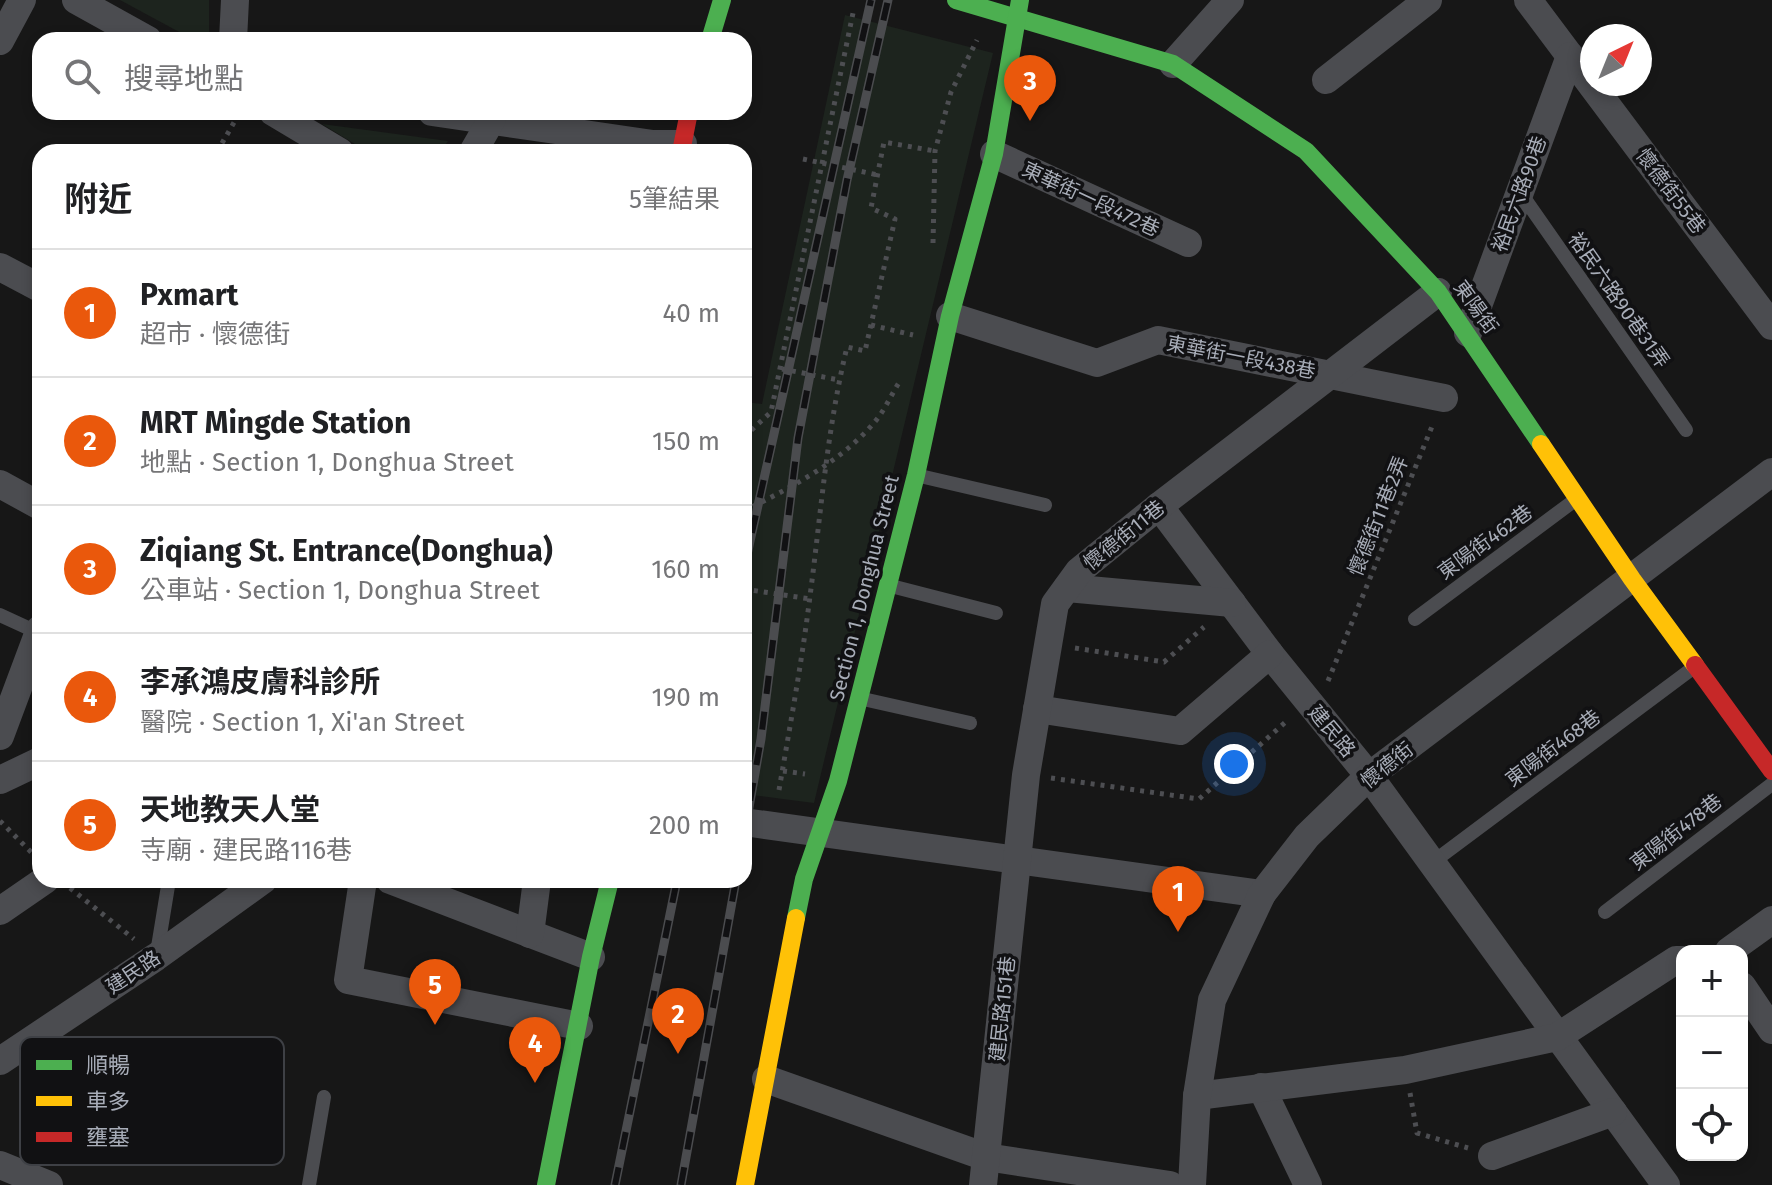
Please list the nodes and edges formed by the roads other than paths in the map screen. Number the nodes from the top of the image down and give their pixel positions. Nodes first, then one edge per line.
1 (22, 0) edge
2 (76, 0) edge
3 (235, 0) edge
4 (722, 0) edge
5 (956, 0) edge
6 (1230, 0) edge
7 (1428, 0) edge
8 (1528, 0) edge
9 (1019, 8) edge
10 (134, 32) edge
11 (233, 32) edge
12 (712, 32) edge
13 (0, 41) edge
14 (1570, 56) junction
15 (1173, 64) junction
16 (1326, 80) dead end
17 (286, 120) edge
18 (491, 120) edge
19 (498, 120) edge
20 (687, 120) edge
21 (327, 144) edge
22 (478, 144) edge
23 (653, 144) edge
24 (683, 144) edge
25 (994, 154) junction
26 (1520, 192) junction
27 (1188, 243) dead end
28 (0, 267) edge
29 (32, 284) edge
30 (1438, 292) junction
31 (950, 316) junction
32 (1772, 326) edge
33 (1468, 333) junction
34 (1330, 375) junction
35 (1444, 398) road end
36 (1686, 430) dead end
37 (1772, 472) edge
38 (916, 475) junction
39 (0, 484) edge
40 (1578, 498) junction
41 (32, 502) edge
42 (1045, 505) dead end
43 (1159, 506) junction
44 (1632, 579) junction
45 (887, 585) junction
46 (1067, 588) junction
47 (1232, 603) junction
48 (996, 613) dead end
49 (0, 615) edge
50 (1415, 619) dead end
51 (32, 628) edge
52 (32, 650) edge
53 (1270, 654) junction
54 (1697, 666) junction
55 (858, 698) junction
56 (1037, 709) junction
57 (970, 723) dead end
58 (0, 736) edge
59 (32, 765) edge
60 (1772, 771) edge
61 (1369, 776) junction
62 (0, 780) edge
63 (1772, 784) edge
64 (752, 823) edge
65 (820, 832) junction
66 (1017, 860) junction
67 (1433, 862) junction
68 (33, 888) edge
69 (168, 888) edge
70 (252, 888) edge
71 (362, 888) edge
72 (411, 888) edge
73 (536, 888) edge
74 (608, 888) edge
75 (1262, 894) junction
76 (0, 911) edge
77 (1605, 912) dead end
78 (1772, 920) edge
79 (530, 934) junction
80 (1737, 945) edge
81 (156, 957) junction
82 (591, 957) junction
83 (1676, 960) edge
84 (1748, 995) edge
85 (579, 1026) junction
86 (1772, 1030) edge
87 (36, 1037) edge
88 (1557, 1037) junction
89 (20, 1048) edge
90 (0, 1061) edge
91 (766, 1079) junction
92 (1261, 1087) junction
93 (1197, 1096) junction
94 (324, 1097) dead end
95 (1613, 1112) junction
96 (1492, 1156) road end
97 (0, 1165) edge
98 (984, 1171) edge
99 (49, 1185) edge
100 (309, 1185) edge
101 (546, 1185) edge
102 (745, 1185) edge
103 (1170, 1185) edge
104 (1192, 1185) edge
105 (1308, 1185) edge
106 (1666, 1185) edge

1 - 13 street
2 - 10 street
3 - 11 street
4 - 12 street
5 - 9 street, 東陽街
6 - 15 street
7 - 16 street
8 - 14 street, 懷德街55巷
9 - 15 street, 東陽街
9 - 25 street, Section 1, Donghua Street
14 - 26 street, 裕民六路90巷
14 - 32 street, 懷德街55巷
15 - 30 street, 東陽街
17 - 21 street
18 - 22 street
19 - 23 street
20 - 24 street
25 - 27 street, 東華街一段472巷
25 - 31 street, Section 1, Donghua Street
26 - 33 street, 裕民六路90巷
26 - 36 lane, 裕民六路90巷31弄
28 - 29 street
30 - 33 street, 東陽街
30 - 34 street, 懷德街11巷
31 - 34 street, 東華街一段438巷
31 - 38 street, Section 1, Donghua Street
33 - 40 street, 東陽街
34 - 35 street, 東華街一段438巷
34 - 43 street, 懷德街11巷
37 - 44 street, 懷德街
38 - 42 lane
38 - 45 street, Section 1, Donghua Street
39 - 41 street
40 - 44 street, 東陽街
40 - 50 lane, 東陽街462巷
43 - 46 street, 懷德街11巷
43 - 47 street, 建民路
44 - 54 street, 東陽街
44 - 61 street, 懷德街
45 - 48 lane
45 - 55 street, Section 1, Donghua Street
46 - 47 street
46 - 56 street, 懷德街11巷
47 - 53 street, 建民路
49 - 51 lane
52 - 58 street
53 - 56 street
53 - 61 street, 建民路
54 - 60 street, 東陽街
54 - 67 lane, 東陽街468巷
55 - 57 lane
55 - 65 street, Section 1, Donghua Street
56 - 66 street, 懷德街11巷
59 - 62 street
61 - 67 street, 建民路
61 - 75 street, 懷德街
63 - 77 lane, 東陽街478巷
64 - 65 street
65 - 66 street
65 - 91 street, Section 1, Donghua Street
66 - 75 street
66 - 98 street, 建民路151巷
67 - 88 street, 建民路
68 - 76 street
69 - 81 lane
70 - 81 street, 建民路
71 - 85 street
72 - 79 street
73 - 79 street
74 - 82 street
75 - 93 street, 懷德街
78 - 80 street
79 - 82 street
81 - 87 street, 建民路
82 - 85 street
83 - 88 street
84 - 86 street
85 - 101 street
88 - 92 street
88 - 95 street, 建民路
89 - 90 street, 建民路
91 - 98 street
91 - 102 street, Section 1, Donghua Street
92 - 93 street
92 - 105 street
93 - 104 street, 懷德街
94 - 100 lane
95 - 96 street
95 - 106 street, 建民路
97 - 99 street
98 - 103 street

